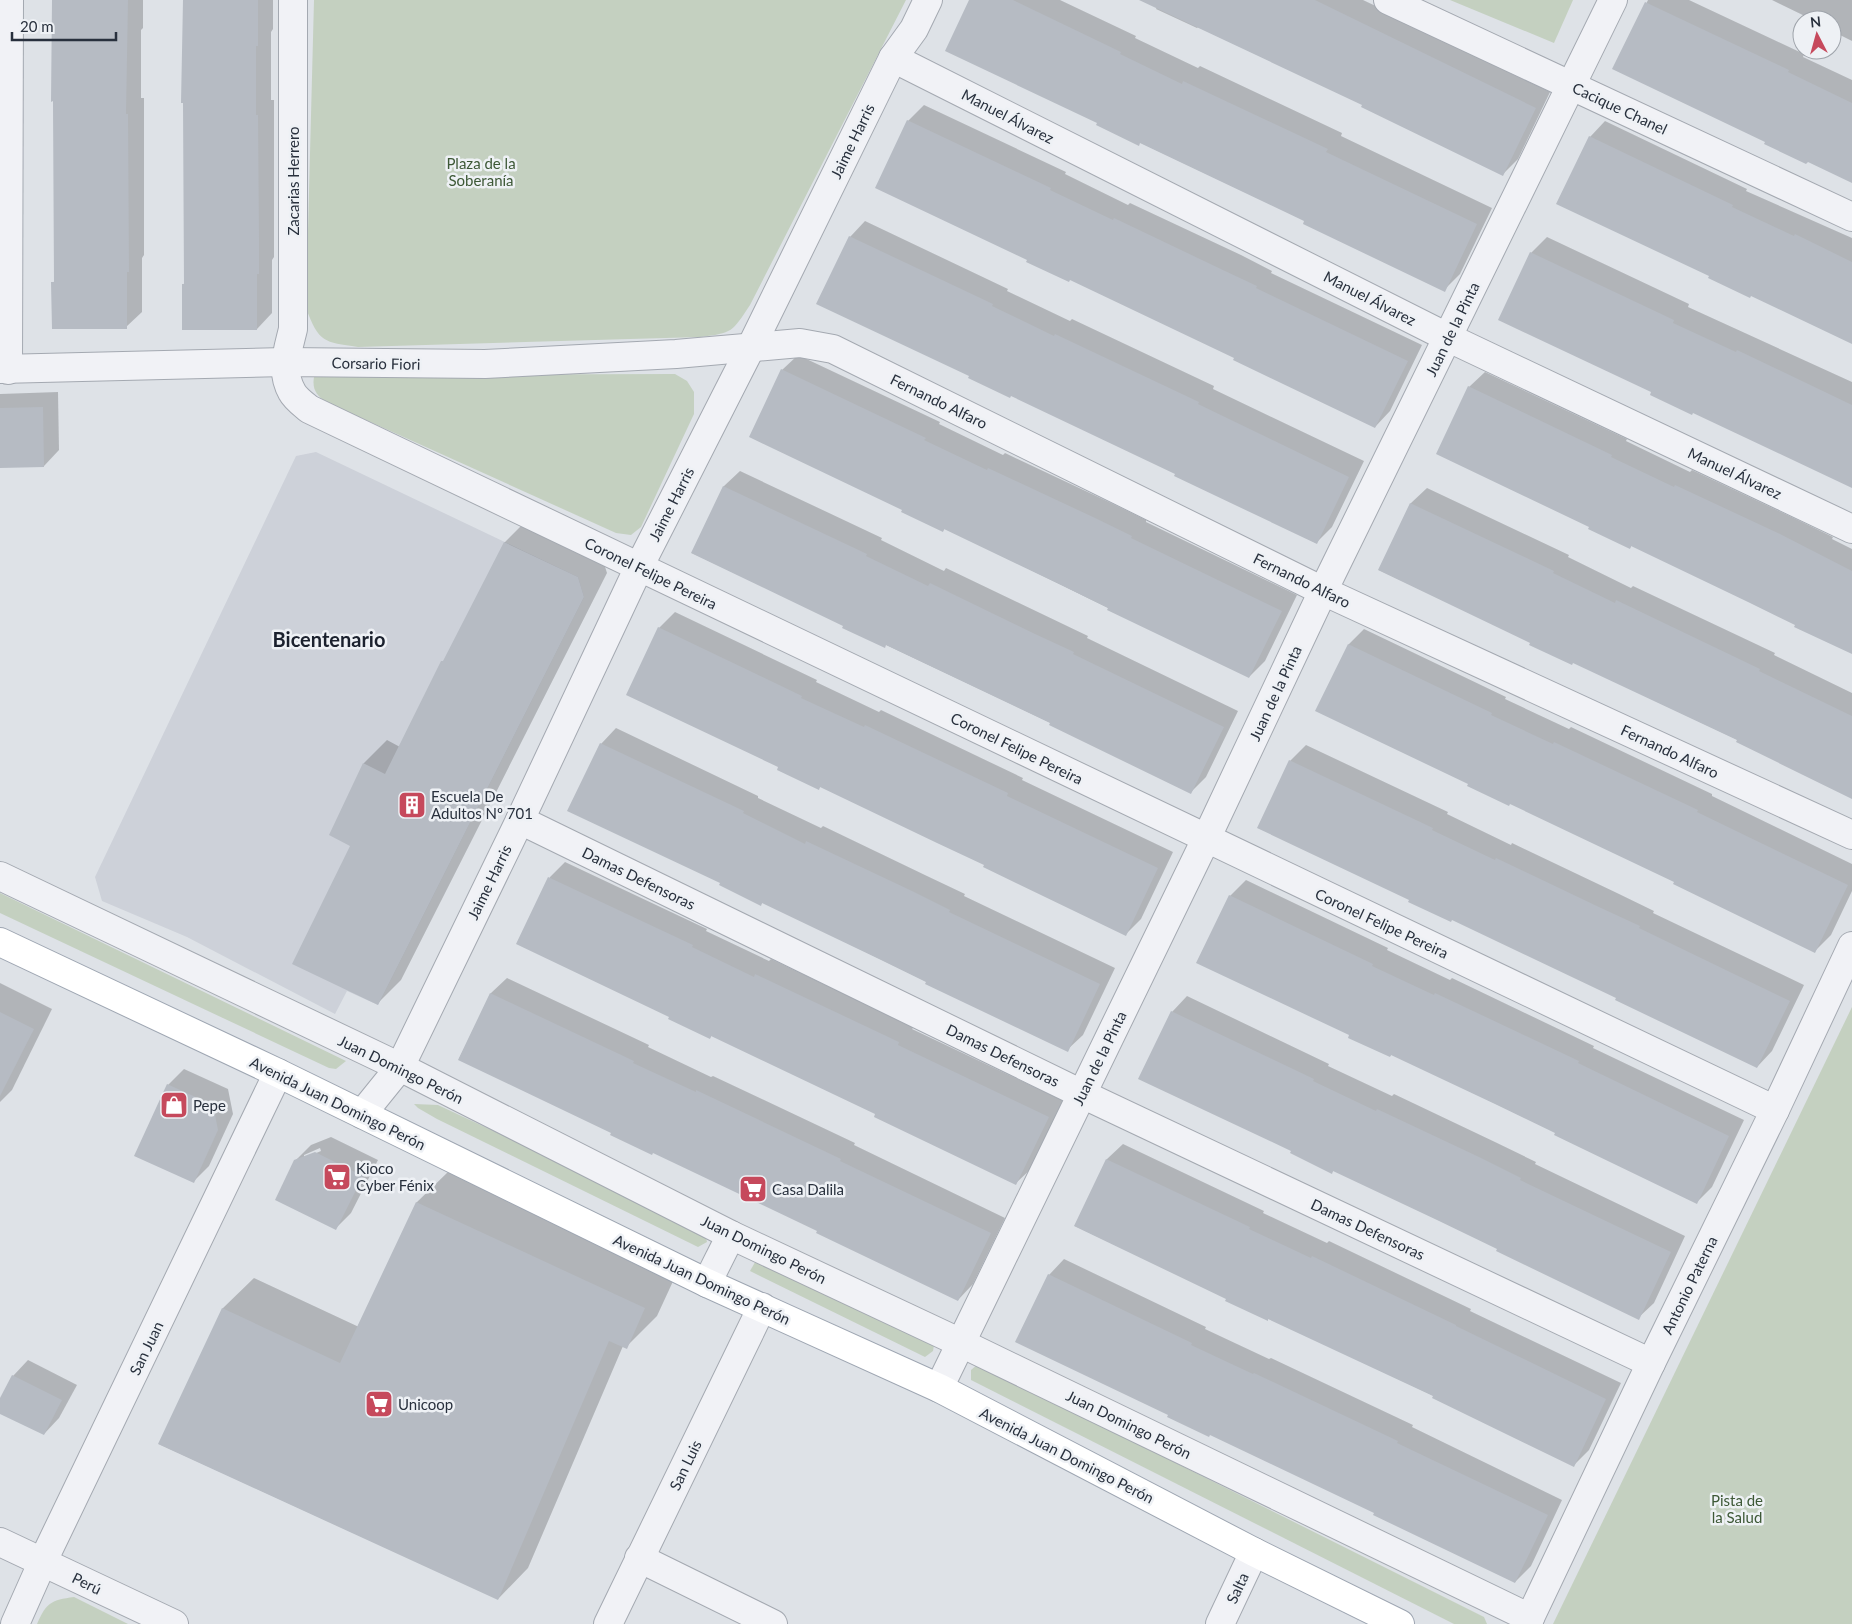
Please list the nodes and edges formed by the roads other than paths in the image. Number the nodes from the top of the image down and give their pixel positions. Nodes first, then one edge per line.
1 (9, 0) edge
2 (293, 0) edge
3 (928, 0) edge
4 (1388, 0) edge
5 (1613, 0) edge
6 (893, 58) junction
7 (1572, 85) junction
8 (1852, 217) edge
9 (1449, 338) junction
10 (751, 347) junction
11 (285, 362) junction
12 (4, 370) edge
13 (1852, 529) edge
14 (639, 568) junction
15 (1323, 591) junction
16 (520, 820) junction
17 (1852, 835) edge
18 (1206, 839) junction
19 (0, 876) edge
20 (0, 942) edge
21 (1852, 946) edge
22 (400, 1067) junction
23 (278, 1073) junction
24 (1082, 1094) junction
25 (1775, 1110) junction
26 (362, 1114) junction
27 (731, 1234) junction
28 (708, 1283) junction
29 (762, 1306) junction
30 (961, 1343) junction
31 (1651, 1363) junction
32 (939, 1388) junction
33 (0, 1542) edge
34 (1254, 1552) junction
35 (640, 1558) junction
36 (43, 1561) junction
37 (1529, 1621) edge
38 (16, 1624) edge
39 (174, 1624) edge
40 (608, 1624) edge
41 (772, 1624) edge
42 (1220, 1624) edge
43 (1400, 1624) edge

1 - 12 street
2 - 11 street, Zacarias Herrero
3 - 6 street, Jaime Harris
4 - 7 street, Cacique Chanel
5 - 7 street, Juan de la Pinta
6 - 9 street, Manuel Álvarez
6 - 10 street, Jaime Harris
7 - 8 street, Cacique Chanel
7 - 9 street, Juan de la Pinta
9 - 13 street, Manuel Álvarez
9 - 15 street, Juan de la Pinta
10 - 11 street, Corsario Fiori
10 - 14 street, Jaime Harris
10 - 15 street, Fernando Alfaro
11 - 12 street, Corsario Fiori
11 - 14 street, Coronel Felipe Pereira
14 - 16 street, Jaime Harris
14 - 18 street, Coronel Felipe Pereira
15 - 17 street, Fernando Alfaro
15 - 18 street, Juan de la Pinta
16 - 22 street, Jaime Harris
16 - 24 street, Damas Defensoras
18 - 24 street, Juan de la Pinta
18 - 25 street, Coronel Felipe Pereira
19 - 22 street, Juan Domingo Perón
20 - 23 main road, Avenida Juan Domingo Perón
21 - 25 street, Antonio Paterna
22 - 26 street, Jaime Harris
22 - 27 street, Juan Domingo Perón
23 - 26 main road, Avenida Juan Domingo Perón
23 - 36 street, San Juan
24 - 30 street, Juan de la Pinta
24 - 31 street, Damas Defensoras
25 - 31 street, Antonio Paterna
26 - 28 main road, Avenida Juan Domingo Perón
27 - 28 street
27 - 30 street, Juan Domingo Perón
28 - 29 main road, Avenida Juan Domingo Perón
29 - 32 main road, Avenida Juan Domingo Perón
29 - 35 street, San Luis
30 - 32 street, Juan de la Pinta
30 - 37 street, Juan Domingo Perón
31 - 37 street, Antonio Paterna
32 - 34 main road, Avenida Juan Domingo Perón
33 - 36 street, Perú
34 - 42 street, Salta
34 - 43 main road, Avenida Juan Domingo Perón
35 - 40 street, San Luis
35 - 41 street
36 - 38 street, San Juan
36 - 39 street, Perú

